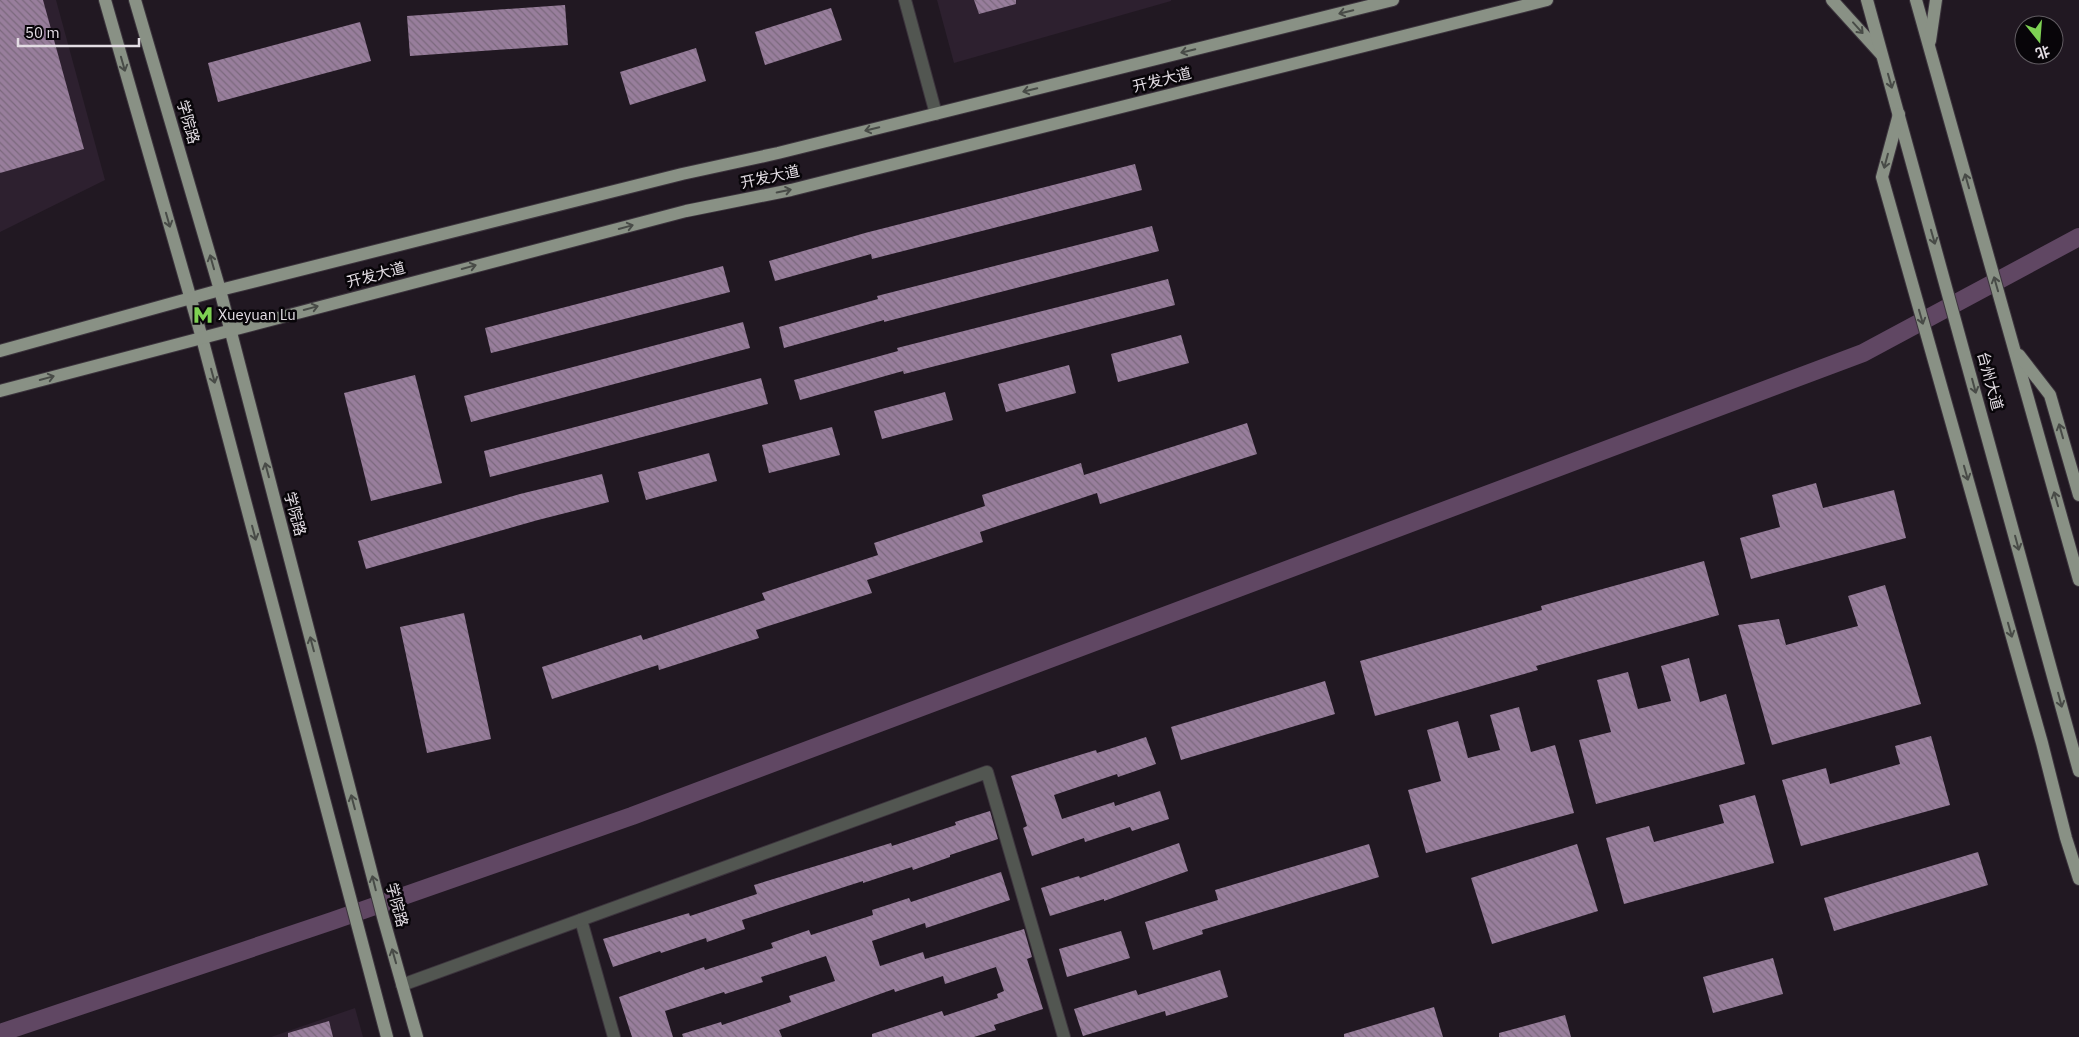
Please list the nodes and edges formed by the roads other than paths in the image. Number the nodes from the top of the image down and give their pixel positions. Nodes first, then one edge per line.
1 (104, 0) edge
2 (135, 0) edge
3 (905, 0) edge
4 (1393, 0) edge
5 (1547, 0) edge
6 (1832, 0) edge
7 (1867, 0) edge
8 (1916, 0) edge
9 (1936, 0) edge
10 (1929, 46) junction
11 (1883, 56) junction
12 (936, 114) junction
13 (1899, 114) junction
14 (220, 290) junction
15 (191, 297) junction
16 (230, 329) junction
17 (202, 338) junction
18 (2015, 350) junction
19 (0, 351) edge
20 (0, 391) edge
21 (2079, 495) edge
22 (2079, 580) edge
23 (2079, 771) edge
24 (2079, 879) edge
25 (581, 920) junction
26 (402, 985) junction
27 (387, 1037) edge
28 (417, 1037) edge
29 (614, 1037) edge
30 (1064, 1037) edge

1 -> 15 main road
14 -> 2 main road, 学院路
3 - 12 street
4 -> 12 main road, 开发大道
16 -> 5 main road, 开发大道
6 -> 11 main road
7 - 11 main road, 台州大道
8 - 10 main road
9 - 10 main road
18 -> 10 main road
11 -> 13 main road, 台州大道
12 -> 14 main road, 开发大道
13 -> 23 main road, 台州大道
13 -> 24 main road
14 - 15 main road, 开发大道
14 - 16 main road, 学院路
15 - 17 main road
15 - 19 main road, 开发大道
16 - 17 main road, 开发大道
26 -> 16 main road, 学院路
20 -> 17 main road, 开发大道
17 -> 27 main road
21 -> 18 main road
22 -> 18 main road
25 - 26 street
25 - 29 street
25 - 30 street
26 - 28 main road, 学院路

